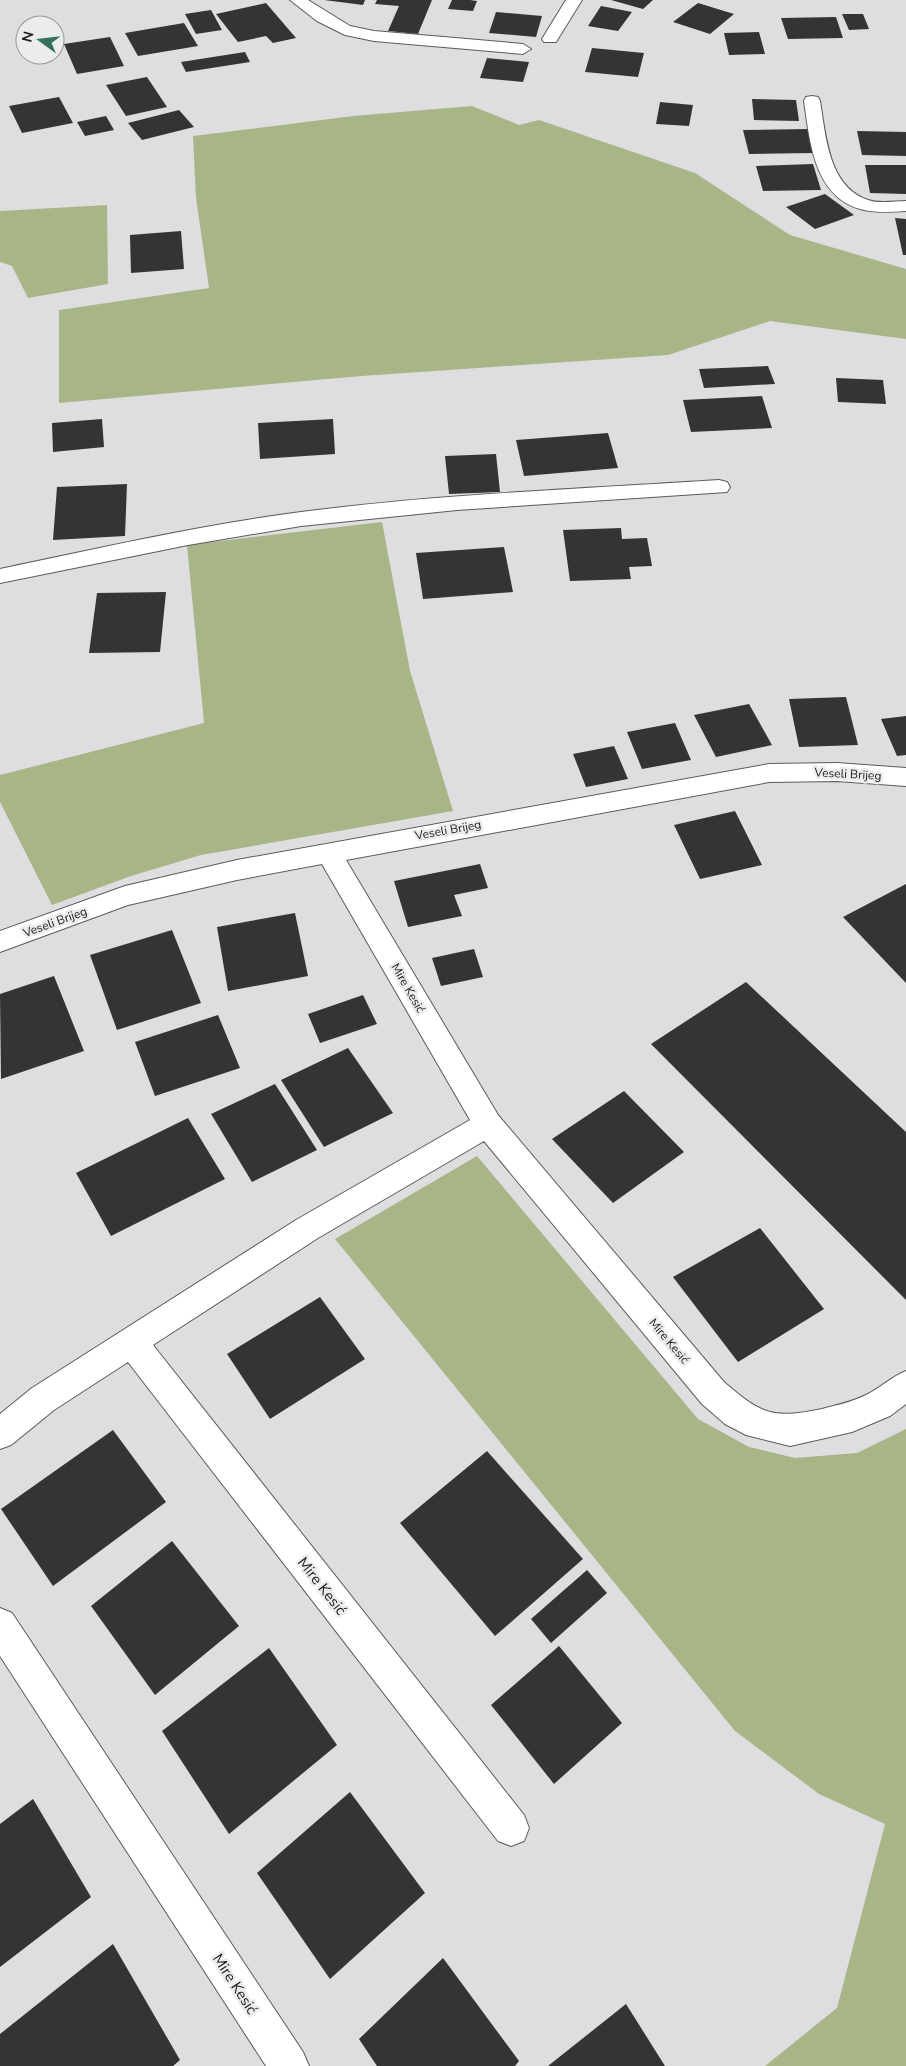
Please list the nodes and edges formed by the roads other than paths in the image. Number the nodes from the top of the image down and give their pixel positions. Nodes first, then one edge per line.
1 (298, 0) edge
2 (574, 0) edge
3 (550, 39) dead end
4 (523, 49) dead end
5 (812, 101) dead end
6 (906, 206) edge
7 (719, 487) dead end
8 (0, 576) edge
9 (906, 777) edge
10 (328, 852) junction
11 (0, 942) edge
12 (488, 1124) junction
13 (132, 1342) junction
14 (906, 1386) edge
15 (0, 1434) edge
16 (0, 1625) edge
17 (511, 1828) dead end
18 (289, 2066) edge

1 - 4 street
2 - 3 street
5 - 6 street
7 - 8 street
9 - 10 street, Veseli Brijeg
10 - 11 street, Veseli Brijeg
10 - 12 street, Mire Kesić
12 - 13 street
12 - 14 street, Mire Kesić
13 - 15 street
13 - 17 street, Mire Kesić
16 - 18 street, Mire Kesić

